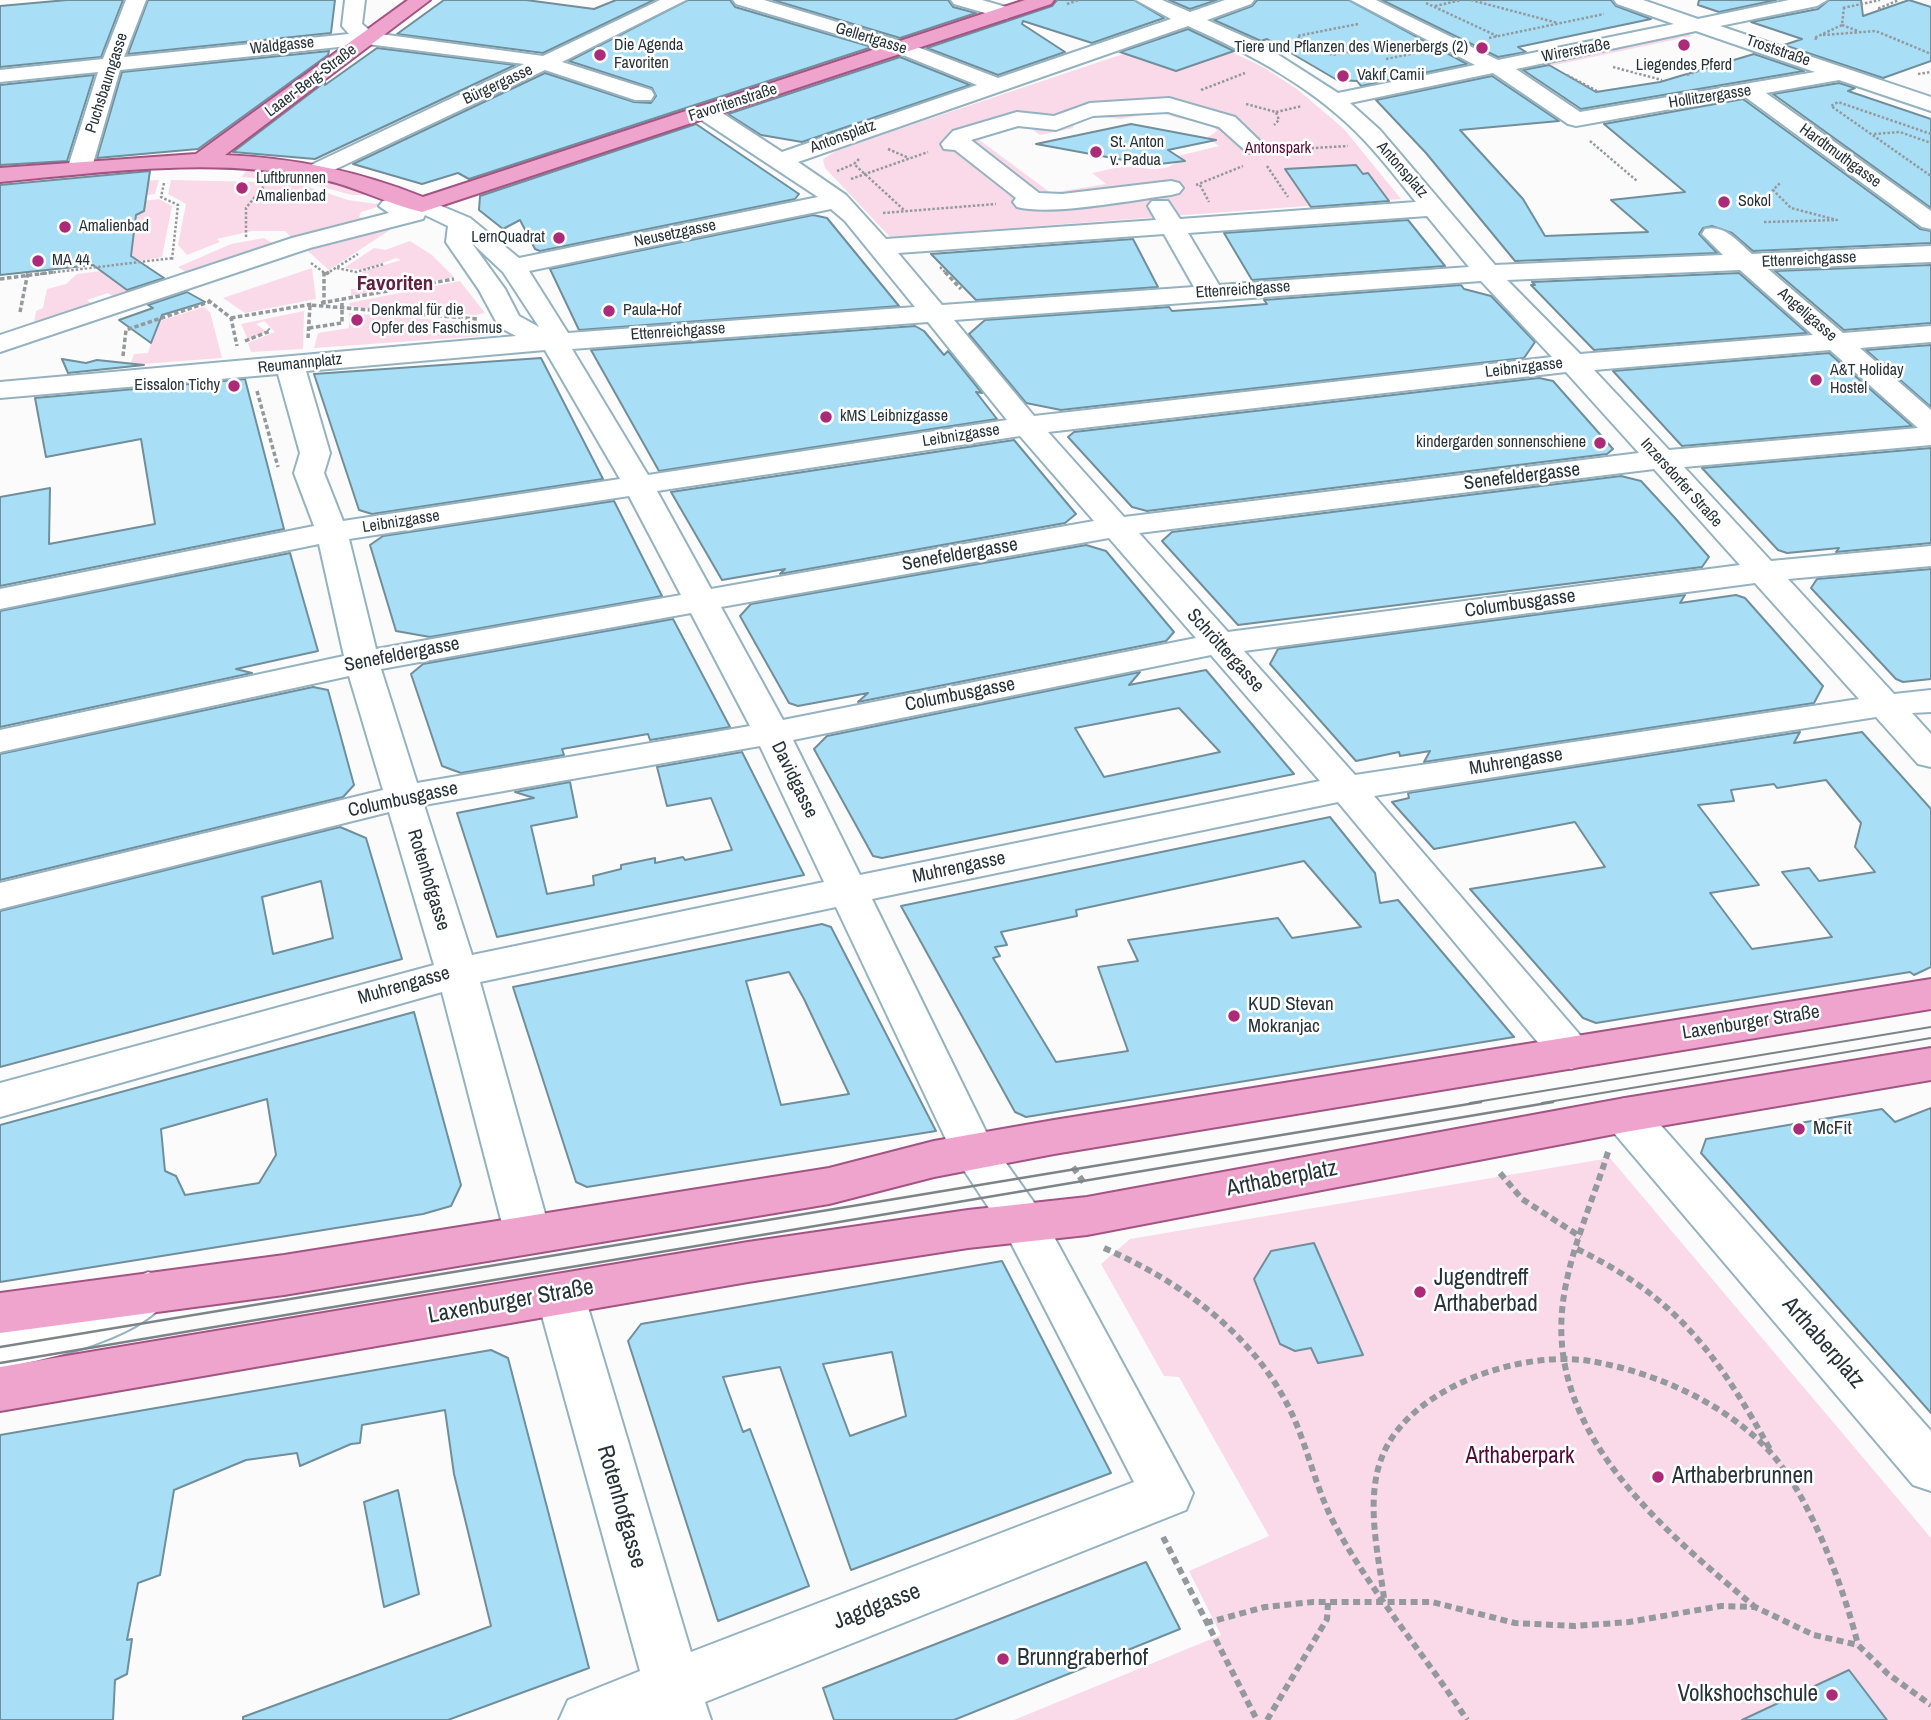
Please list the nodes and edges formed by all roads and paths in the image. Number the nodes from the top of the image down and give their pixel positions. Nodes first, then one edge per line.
1 (136, 0) edge
2 (355, 0) edge
3 (420, 0) edge
4 (676, 0) edge
5 (743, 0) edge
6 (961, 0) edge
7 (1044, 0) edge
8 (1146, 0) edge
9 (1244, 0) edge
10 (1361, 0) edge
11 (1419, 0) edge
12 (1461, 0) edge
13 (1471, 0) edge
14 (1817, 0) edge
15 (1899, 0) edge
16 (1633, 3) edge
17 (1433, 6) junction
18 (1844, 7) dead end
19 (1880, 10) dead end
20 (1006, 13) junction
21 (1188, 19) junction
22 (1559, 23) junction
23 (1358, 24) dead end
24 (1700, 25) junction
25 (1842, 25) junction
26 (1861, 32) junction
27 (1822, 35) junction
28 (1497, 36) junction
29 (367, 38) junction
30 (1490, 38) dead end
31 (1826, 42) dead end
32 (1394, 43) dead end
33 (900, 47) junction
34 (1931, 54) edge
35 (1737, 58) dead end
36 (1275, 61) junction
37 (545, 63) junction
38 (111, 65) junction
39 (1611, 66) dead end
40 (1497, 67) junction
41 (1909, 70) dead end
42 (1564, 74) dead end
43 (1843, 74) junction
44 (1920, 74) dead end
45 (0, 76) edge
46 (1681, 76) dead end
47 (1672, 78) dead end
48 (1662, 80) junction
49 (1654, 83) dead end
50 (996, 85) junction
51 (1608, 89) dead end
52 (1749, 90) junction
53 (643, 95) dead end
54 (1334, 100) junction
55 (1177, 101) junction
56 (1067, 102) dead end
57 (1931, 104) edge
58 (1237, 105) joint
59 (1090, 110) junction
60 (705, 112) junction
61 (1204, 115) junction
62 (1577, 119) junction
63 (1274, 125) joint
64 (1237, 131) junction
65 (1874, 134) junction
66 (1931, 134) edge
67 (956, 143) junction
68 (1931, 143) edge
69 (1380, 144) junction
70 (884, 147) dead end
71 (1257, 150) junction
72 (909, 159) junction
73 (782, 160) junction
74 (201, 162) junction
75 (853, 164) dead end
76 (80, 167) junction
77 (319, 170) junction
78 (865, 174) junction
79 (0, 176) edge
80 (1931, 176) edge
81 (274, 180) dead end
82 (1637, 181) dead end
83 (1781, 182) dead end
84 (1161, 189) junction
85 (161, 197) dead end
86 (1029, 201) junction
87 (391, 205) dead end
88 (422, 205) junction
89 (846, 208) junction
90 (1435, 208) junction
91 (904, 210) junction
92 (1302, 217) junction
93 (1764, 222) dead end
94 (1931, 222) edge
95 (461, 223) junction
96 (1170, 226) junction
97 (1714, 233) dead end
98 (246, 237) dead end
99 (882, 247) junction
100 (1931, 254) edge
101 (174, 258) junction
102 (1746, 262) junction
103 (169, 263) dead end
104 (384, 264) dead end
105 (513, 267) junction
106 (336, 268) dead end
107 (1488, 272) junction
108 (28, 274) junction
109 (463, 277) dead end
110 (0, 279) edge
111 (1210, 292) junction
112 (342, 300) junction
113 (210, 302) dead end
114 (310, 305) junction
115 (21, 307) dead end
116 (343, 308) junction
117 (935, 313) junction
118 (231, 318) dead end
119 (481, 320) dead end
120 (309, 328) junction
121 (268, 329) dead end
122 (1931, 334) edge
123 (556, 340) junction
124 (1838, 341) junction
125 (6, 342) edge
126 (237, 343) dead end
127 (300, 362) junction
128 (1573, 363) junction
129 (117, 380) junction
130 (43, 386) junction
131 (0, 390) edge
132 (1931, 425) edge
133 (1027, 426) junction
134 (1931, 436) edge
135 (1658, 460) junction
136 (639, 486) junction
137 (1116, 527) junction
138 (332, 532) junction
139 (1931, 556) edge
140 (1762, 572) junction
141 (0, 599) edge
142 (702, 602) junction
143 (1217, 644) junction
144 (362, 662) junction
145 (1931, 701) edge
146 (1887, 705) junction
147 (772, 733) junction
148 (0, 741) edge
149 (1931, 756) edge
150 (1346, 788) junction
151 (403, 797) junction
152 (848, 891) junction
153 (0, 895) edge
154 (456, 971) junction
155 (1931, 994) edge
156 (1570, 1053) junction
157 (1931, 1064) edge
158 (0, 1100) edge
159 (1617, 1131) junction
160 (974, 1152) junction
161 (1494, 1168) dead end
162 (1024, 1224) junction
163 (528, 1235) junction
164 (1581, 1237) junction
165 (1099, 1246) dead end
166 (1577, 1249) junction
167 (148, 1292) junction
168 (560, 1294) junction
169 (0, 1313) edge
170 (0, 1347) edge
171 (1564, 1361) junction
172 (0, 1389) edge
173 (1773, 1455) junction
174 (1931, 1468) edge
175 (1167, 1493) junction
176 (1384, 1602) junction
177 (1328, 1603) junction
178 (1755, 1607) junction
179 (1206, 1623) junction
180 (1858, 1645) junction
181 (677, 1704) edge
182 (1931, 1705) edge
183 (588, 1720) edge
184 (1256, 1720) edge
185 (1267, 1720) edge
186 (1467, 1720) edge

1 - 38 street, Puchsbaumgasse
2 - 29 street
3 - 29 main road, Laaer-Berg-Straße
4 - 37 street, Bürgergasse
5 - 33 street, Gellertgasse
6 - 20 street
7 - 20 main road, Favoritenstraße
8 - 21 street
9 - 21 street
10 - 40 street
11 - 17 path
12 - 17 path
13 - 22 path
14 - 24 street, Wirerstraße
15 - 19 path
16 - 22 path
16 - 24 street, Troststraße
17 - 28 path
18 - 25 path
20 - 33 main road, Favoritenstraße
21 - 36 street, Antonsplatz
21 - 50 street, Antonsplatz
22 - 28 path
23 - 32 path
24 - 40 street, Wirerstraße
24 - 43 street, Troststraße
25 - 26 path
25 - 27 path
26 - 27 path
26 - 34 path
27 - 31 path
28 - 30 path
29 - 37 street, Waldgasse
29 - 38 street, Waldgasse
29 - 74 main road, Laaer-Berg-Straße
33 - 50 street, Gellertgasse
33 - 60 main road, Favoritenstraße
35 - 46 path
36 - 54 street, Antonsplatz
36 - 55 path
37 - 53 street, Waldgasse
37 - 77 street, Bürgergasse
38 - 45 street, Waldgasse
38 - 76 street, Puchsbaumgasse
39 - 48 path
40 - 54 street, Wirerstraße
40 - 62 street
41 - 44 path
42 - 51 path
43 - 52 street, Hollitzergasse
43 - 57 street, Troststraße
47 - 48 path
48 - 49 path
50 - 73 street, Antonsplatz
52 - 62 street, Hollitzergasse
52 - 94 street, Hardtmuthgasse
54 - 69 street, Antonsplatz
55 - 59 street
55 - 61 street
56 - 59 street
58 - 61 street
58 - 63 path
59 - 67 street
60 - 73 street
60 - 88 main road, Favoritenstraße
61 - 64 street
62 - 82 path
63 - 64 street
64 - 71 street
65 - 66 path
65 - 68 path
65 - 80 path
67 - 72 path
67 - 86 street
69 - 71 path
69 - 90 street, Antonsplatz
70 - 72 path
71 - 84 path
71 - 92 path
72 - 78 path
73 - 89 street, Antonsplatz
74 - 76 main road
74 - 77 main road
75 - 78 path
76 - 79 main road
77 - 88 main road
78 - 91 path
81 - 98 path
83 - 93 path
84 - 86 street
84 - 96 street
85 - 101 path
86 - 91 path
87 - 125 street
88 - 95 street
89 - 91 path
89 - 99 street, Antonsplatz
89 - 105 street, Neusetzgasse
90 - 92 street, Antonsplatz
90 - 107 street, Inzersdorfer Straße
92 - 96 street, Antonsplatz
95 - 105 street
95 - 123 street
96 - 99 street, Antonsplatz
96 - 111 street
97 - 102 street, Angeligasse
99 - 117 street, Schröttergasse
100 - 102 street, Ettenreichgasse
101 - 103 path
101 - 108 path
102 - 107 street, Ettenreichgasse
102 - 124 street, Angeligasse
104 - 106 path
105 - 123 street
107 - 111 street, Ettenreichgasse
107 - 128 street, Inzersdorfer Straße
108 - 110 path
108 - 115 path
109 - 112 path
111 - 117 street, Ettenreichgasse
112 - 114 path
112 - 116 path
113 - 129 path
114 - 116 path
114 - 118 path
114 - 120 path
116 - 119 path
116 - 120 path
117 - 123 street, Ettenreichgasse
117 - 133 street, Schröttergasse
120 - 127 path
121 - 126 path
122 - 124 street, Leibnizgasse
123 - 127 street, Reumannplatz
123 - 136 street, Davidgasse
124 - 128 street, Leibnizgasse
124 - 132 street, Angeligasse
125 - 130 street
127 - 129 street, Reumannplatz
127 - 138 street, Rotenhofgasse
128 - 133 street, Leibnizgasse
128 - 135 street, Inzersdorfer Straße
129 - 130 street, Reumannplatz
130 - 131 street, Reumannplatz
133 - 136 street, Leibnizgasse
133 - 137 street, Schröttergasse
134 - 135 street, Senefeldergasse
135 - 137 street, Senefeldergasse
135 - 140 street, Inzersdorfer Straße
136 - 138 street, Leibnizgasse
136 - 142 street, Davidgasse
137 - 142 street, Senefeldergasse
137 - 143 street, Schröttergasse
138 - 141 street, Leibnizgasse
138 - 144 street, Rotenhofgasse
139 - 140 street, Columbusgasse
140 - 143 street, Columbusgasse
140 - 146 street, Inzersdorfer Straße
142 - 144 street, Senefeldergasse
142 - 147 street, Davidgasse
143 - 147 street, Columbusgasse
143 - 150 street, Schröttergasse
144 - 148 street, Senefeldergasse
144 - 151 street, Rotenhofgasse
145 - 146 street, Muhrengasse
146 - 149 street, Inzersdorfer Straße
146 - 150 street, Muhrengasse
147 - 151 street, Columbusgasse
147 - 152 street, Davidgasse
150 - 152 street, Muhrengasse
150 - 156 street, Schröttergasse
151 - 153 street, Columbusgasse
151 - 154 street, Rotenhofgasse
152 - 154 street, Muhrengasse
152 - 160 street, Davidgasse
154 - 158 street, Muhrengasse
154 - 163 street, Rotenhofgasse
155 - 156 main road, Laxenburger Straße
156 - 160 main road
157 - 159 main road
159 - 162 main road, Arthaberplatz
159 - 164 path
159 - 174 street, Arthaberplatz
160 - 162 street, Davidgasse
160 - 163 main road
161 - 164 path
162 - 168 main road, Laxenburger Straße
162 - 175 street
163 - 167 main road
164 - 166 path
165 - 176 path
166 - 171 path
166 - 173 path
167 - 169 main road
167 - 170 street
168 - 172 main road, Laxenburger Straße
168 - 181 street, Rotenhofgasse
171 - 173 path
171 - 176 path
171 - 178 path
173 - 180 path
175 - 179 path
175 - 181 street, Jagdgasse
176 - 177 path
176 - 178 path
176 - 186 path
177 - 179 path
177 - 185 path
178 - 180 path
179 - 184 path
180 - 182 path
181 - 183 street, Jagdgasse

